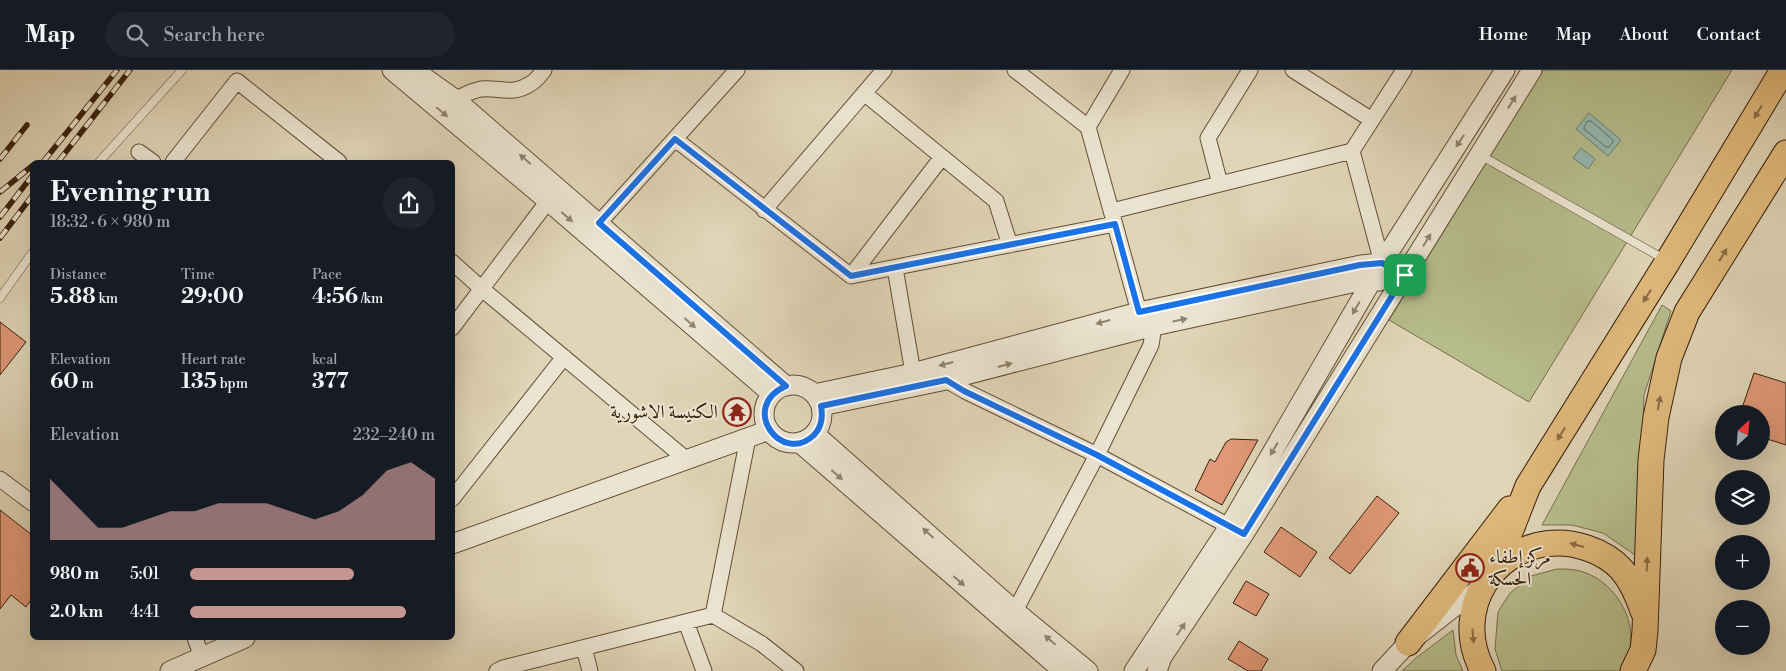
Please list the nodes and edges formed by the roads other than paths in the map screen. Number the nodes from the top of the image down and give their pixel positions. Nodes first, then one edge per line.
1 (182, 70) edge
2 (392, 70) edge
3 (544, 70) edge
4 (737, 70) edge
5 (884, 70) edge
6 (1015, 70) edge
7 (1122, 70) edge
8 (1250, 70) edge
9 (1293, 70) edge
10 (1404, 70) edge
11 (1505, 70) edge
12 (1532, 70) edge
13 (1783, 70) edge
14 (422, 77) edge
15 (864, 93) junction
16 (456, 100) junction
17 (1372, 120) junction
18 (1088, 127) junction
19 (675, 139) junction
20 (1352, 151) junction
21 (139, 152) dead end
22 (1786, 153) edge
23 (1479, 155) junction
24 (942, 157) junction
25 (101, 160) edge
26 (150, 160) edge
27 (175, 160) edge
28 (336, 160) edge
29 (1220, 184) junction
30 (548, 201) junction
31 (764, 210) junction
32 (1113, 217) junction
33 (599, 223) junction
34 (1010, 245) junction
35 (30, 256) edge
36 (1668, 261) junction
37 (455, 265) edge
38 (895, 268) junction
39 (1378, 270) junction
40 (851, 276) junction
41 (1400, 282) junction
42 (482, 289) junction
43 (0, 298) edge
44 (1139, 312) junction
45 (455, 324) edge
46 (1154, 326) junction
47 (564, 357) junction
48 (913, 373) junction
49 (946, 380) junction
50 (779, 390) junction
51 (818, 400) junction
52 (769, 430) junction
53 (748, 438) junction
54 (808, 438) junction
55 (1097, 455) junction
56 (686, 460) junction
57 (0, 478) edge
58 (1528, 486) junction
59 (455, 495) edge
60 (30, 501) edge
61 (1237, 530) junction
62 (455, 543) edge
63 (1496, 568) junction
64 (1481, 588) junction
65 (1015, 611) junction
66 (713, 615) junction
67 (686, 622) junction
68 (1645, 631) junction
69 (196, 640) edge
70 (237, 640) edge
71 (1408, 644) junction
72 (584, 648) junction
73 (202, 657) junction
74 (1635, 670) edge
75 (170, 671) edge
76 (497, 671) edge
77 (590, 671) edge
78 (704, 671) edge
79 (796, 671) edge
80 (1063, 671) edge
81 (1088, 671) edge
82 (1134, 671) edge
83 (1157, 671) edge
84 (1382, 671) edge
85 (1483, 671) edge

1 - 25 lane
2 - 14 street
3 - 16 street
4 - 19 street
5 - 15 street
6 - 18 street
7 - 18 street
8 - 29 street
9 - 17 street
10 - 17 street
11 -> 39 street
23 -> 12 street
13 -> 36 highway
14 - 16 street
14 -> 30 street
15 - 24 street
15 - 31 street
33 -> 16 street
17 - 20 street
18 - 32 street
19 - 31 street
19 - 33 street
20 - 29 street
20 - 39 street
21 - 26 street
68 -> 22 highway
23 - 36 lane
41 -> 23 street
24 - 34 street
24 - 40 street
27 - 28 street
29 - 32 street
30 - 42 street
30 -> 50 street
31 - 40 street
32 - 34 street
32 - 44 street
33 - 50 street
34 - 38 street
35 - 43 lane
36 -> 58 highway
37 - 42 street
38 - 40 street
38 - 48 street
39 - 41 street
39 - 44 street
46 -> 39 street
39 -> 61 street
41 - 61 street
42 - 45 street
42 - 47 street
44 -> 48 street
49 -> 46 street
46 - 55 street
47 - 56 street
47 - 59 street
48 - 51 street
49 - 51 street
49 - 55 street
50 - 51 street
50 - 52 street
51 - 54 street
52 - 53 street
52 - 54 street
53 - 56 street
53 - 66 street
65 -> 54 street
54 -> 80 street
55 - 61 street
55 - 65 street
56 - 62 street
57 - 60 street
58 - 63 highway
58 - 71 highway
61 - 82 street
83 -> 61 street
63 - 64 highway
68 -> 63 highway
64 - 71 street
64 -> 85 highway
81 -> 65 street
66 - 67 street
66 - 79 street
67 - 72 street
67 - 78 street
68 - 74 highway
69 - 73 street
70 - 73 street
71 - 84 street
72 - 76 street
72 - 77 street
73 - 75 street

